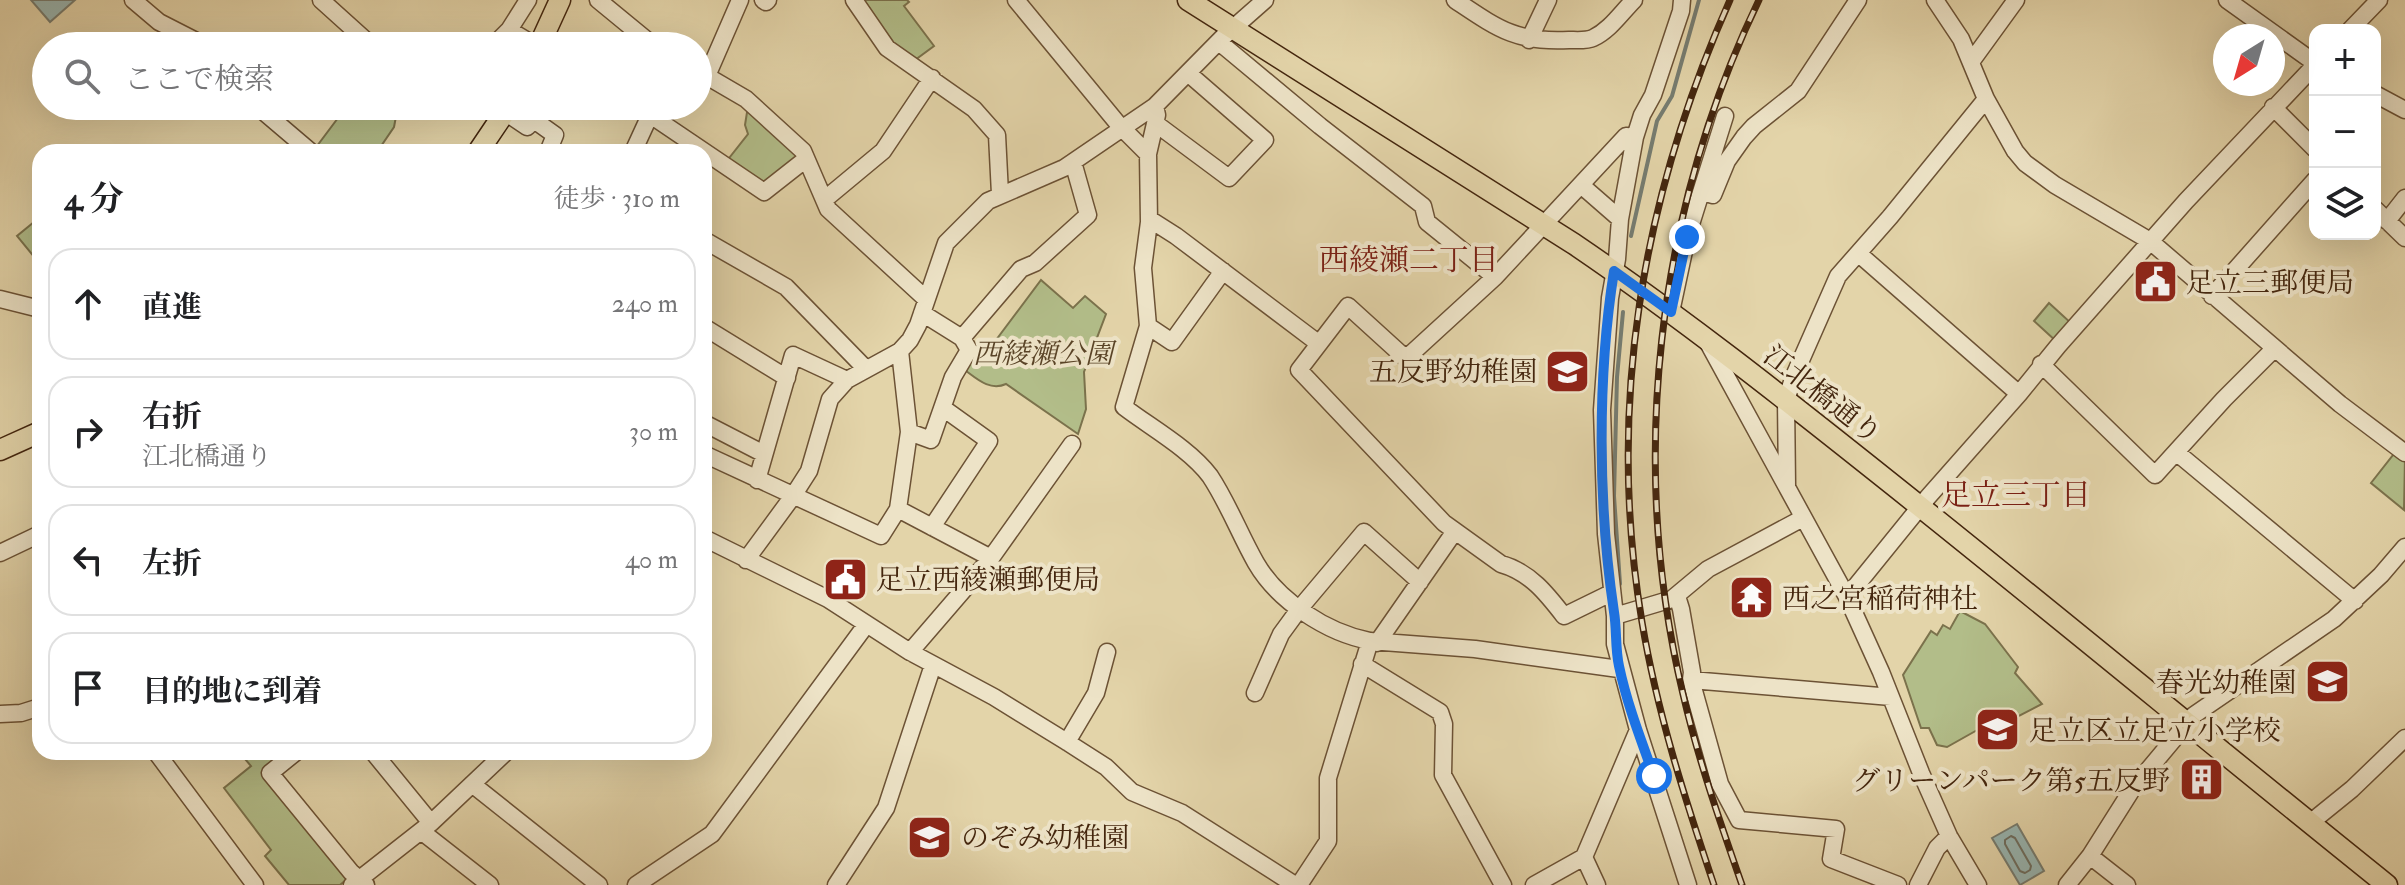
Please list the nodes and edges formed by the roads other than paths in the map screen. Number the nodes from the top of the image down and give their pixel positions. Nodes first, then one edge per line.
1 (133, 0) edge
2 (321, 0) edge
3 (528, 0) edge
4 (560, 0) edge
5 (598, 0) edge
6 (740, 0) edge
7 (854, 0) edge
8 (1016, 0) edge
9 (1188, 0) edge
10 (1265, 0) edge
11 (1455, 0) edge
12 (1548, 0) edge
13 (1634, 0) edge
14 (1682, 0) edge
15 (1858, 0) edge
16 (1935, 0) edge
17 (2016, 0) edge
18 (2227, 0) edge
19 (2379, 0) edge
20 (2356, 24) edge
21 (509, 30) joint
22 (179, 32) edge
23 (356, 32) edge
24 (512, 32) edge
25 (544, 32) edge
26 (637, 32) edge
27 (1226, 35) junction
28 (1529, 40) junction
29 (712, 55) edge
30 (2309, 60) edge
31 (1971, 62) junction
32 (2309, 70) edge
33 (1189, 74) junction
34 (932, 78) junction
35 (712, 80) edge
36 (2379, 96) edge
37 (1986, 99) junction
38 (2273, 107) junction
39 (2405, 110) edge
40 (1155, 115) junction
41 (1725, 116) dead end
42 (273, 120) edge
43 (497, 120) edge
44 (519, 120) edge
45 (534, 120) edge
46 (534, 120) edge
47 (641, 120) edge
48 (659, 120) edge
49 (1123, 129) junction
50 (1635, 137) junction
51 (2309, 143) edge
52 (302, 144) edge
53 (483, 144) edge
54 (551, 144) edge
55 (635, 144) edge
56 (695, 144) edge
57 (1148, 154) junction
58 (712, 155) edge
59 (806, 159) junction
60 (721, 161) junction
61 (1073, 162) junction
62 (712, 166) edge
63 (1581, 185) junction
64 (2309, 187) edge
65 (1702, 192) junction
66 (1000, 194) junction
67 (2405, 198) edge
68 (824, 200) junction
69 (2381, 215) edge
70 (1620, 219) junction
71 (1149, 222) junction
72 (1544, 226) junction
73 (2405, 238) edge
74 (2150, 241) junction
75 (712, 245) edge
76 (1859, 254) junction
77 (1223, 271) junction
78 (1614, 271) junction
79 (1495, 277) junction
80 (2212, 296) junction
81 (0, 299) edge
82 (924, 306) junction
83 (32, 307) edge
84 (1671, 312) junction
85 (1148, 326) junction
86 (712, 332) edge
87 (1704, 336) junction
88 (962, 338) junction
89 (1318, 343) junction
90 (2274, 349) junction
91 (900, 351) junction
92 (2041, 364) junction
93 (865, 368) junction
94 (787, 378) junction
95 (847, 380) junction
96 (2019, 394) junction
97 (1786, 400) junction
98 (943, 408) junction
99 (712, 427) edge
100 (909, 432) junction
101 (32, 436) edge
102 (1072, 444) dead end
103 (0, 450) edge
104 (2176, 452) junction
105 (2405, 453) edge
106 (764, 454) junction
107 (712, 458) edge
108 (757, 480) junction
109 (1787, 487) junction
110 (793, 496) junction
111 (1920, 506) junction
112 (898, 509) junction
113 (1803, 518) junction
114 (932, 527) junction
115 (1455, 531) junction
116 (32, 538) edge
117 (712, 542) edge
118 (2405, 547) edge
119 (0, 553) edge
120 (991, 558) junction
121 (746, 560) junction
122 (1420, 582) junction
123 (1611, 593) junction
124 (1677, 596) junction
125 (1847, 597) junction
126 (2355, 601) junction
127 (1300, 608) junction
128 (1615, 616) junction
129 (866, 625) junction
130 (1373, 642) junction
131 (910, 652) junction
132 (1107, 652) dead end
133 (1362, 664) junction
134 (933, 665) junction
135 (1619, 669) junction
136 (1691, 680) junction
137 (1255, 693) dead end
138 (1891, 697) junction
139 (32, 710) edge
140 (0, 714) edge
141 (2186, 723) junction
142 (1638, 730) junction
143 (2405, 738) edge
144 (1067, 742) junction
145 (162, 760) edge
146 (286, 760) edge
147 (379, 760) edge
148 (498, 760) edge
149 (472, 784) junction
150 (2310, 823) junction
151 (426, 827) junction
152 (1949, 836) junction
153 (2090, 856) junction
154 (1584, 857) junction
155 (359, 883) edge
156 (255, 885) edge
157 (490, 885) edge
158 (599, 885) edge
159 (636, 885) edge
160 (836, 885) edge
161 (1297, 885) edge
162 (1503, 885) edge
163 (1534, 885) edge
164 (1597, 885) edge
165 (1688, 885) edge
166 (1898, 885) edge
167 (1918, 885) edge
168 (1978, 885) edge
169 (2067, 885) edge
170 (2127, 885) edge
171 (2387, 885) edge

1 - 22 street
2 - 23 street
3 - 21 street
4 - 25 main road
5 - 26 street
6 - 29 street
7 - 34 street
8 - 49 street
9 - 27 main road, 江北橋通り
10 - 27 street
11 - 28 street
12 - 28 street
13 - 28 street
14 - 50 street
15 - 65 street
16 - 31 street
17 - 31 street
18 - 30 street
19 - 20 street
21 - 24 street
27 - 33 street
27 - 72 main road, 江北橋通り
27 - 79 street
31 - 37 street
32 - 38 street
33 - 40 street
33 - 40 street
34 - 66 street
34 - 68 street
35 - 59 street
36 - 39 street
37 - 74 street
37 - 76 street
38 - 51 street
38 - 74 street
40 - 49 street
40 - 57 street
41 - 65 street
42 - 52 street
43 - 53 main road
44 - 45 street
46 - 54 street
47 - 55 street
48 - 56 street
49 - 57 street
49 - 61 street
50 - 63 street
50 - 70 street
57 - 71 street
58 - 60 street
59 - 60 street
59 - 68 street
60 - 62 street
61 - 66 street
61 - 88 street
63 - 70 street
63 - 72 street
64 - 80 street
65 - 84 street
66 - 82 street
67 - 69 street
68 - 82 street
69 - 73 street
70 - 78 street
71 - 77 street
71 - 85 street
72 - 78 main road, 江北橋通り
72 - 79 street
74 - 80 street
74 - 92 street
75 - 93 street
76 - 96 street
76 - 97 street
77 - 85 street
77 - 89 street
78 - 84 main road, 江北橋通り
78 - 123 street
79 - 89 street
80 - 90 street
81 - 83 street
82 - 88 street
82 - 91 street
84 - 87 main road, 江北橋通り
85 - 127 street
86 - 94 street
87 - 97 main road, 江北橋通り
87 - 109 street
88 - 98 street
89 - 115 street
90 - 104 street
90 - 105 street
91 - 93 street
91 - 100 street
92 - 96 street
92 - 104 street
93 - 95 street
94 - 95 street
94 - 106 street
95 - 110 street
96 - 111 street
97 - 109 street
97 - 111 main road, 江北橋通り
98 - 100 street
98 - 114 street
99 - 106 street
100 - 112 street
101 - 103 main road
102 - 120 street
104 - 126 street
106 - 108 street
107 - 108 street
108 - 110 street
109 - 113 street
110 - 112 street
110 - 121 street
111 - 125 street
111 - 141 main road, 江北橋通り
112 - 114 street
113 - 124 street
113 - 125 street
114 - 120 street
115 - 122 street
115 - 123 street
116 - 119 street
117 - 121 street
118 - 126 street
120 - 131 street
121 - 129 street
122 - 127 street
122 - 130 street
123 - 128 street
124 - 128 street
124 - 136 street
125 - 138 street
126 - 141 street
127 - 130 street
127 - 137 street
128 - 135 street
129 - 131 street
129 - 159 street
130 - 133 street
130 - 135 street
131 - 134 street
132 - 144 street
133 - 161 street
133 - 162 street
134 - 144 street
134 - 160 street
135 - 142 street
136 - 138 street
136 - 166 street
138 - 152 street
139 - 140 street
141 - 150 main road, 江北橋通り
141 - 153 street
142 - 154 street
142 - 165 street
143 - 150 street
144 - 161 street
145 - 156 street
146 - 155 street
147 - 151 street
148 - 149 street
149 - 151 street
149 - 158 street
150 - 171 main road, 江北橋通り
151 - 155 street
151 - 157 street
152 - 167 street
152 - 168 street
153 - 169 street
153 - 170 street
154 - 163 street
154 - 164 street

